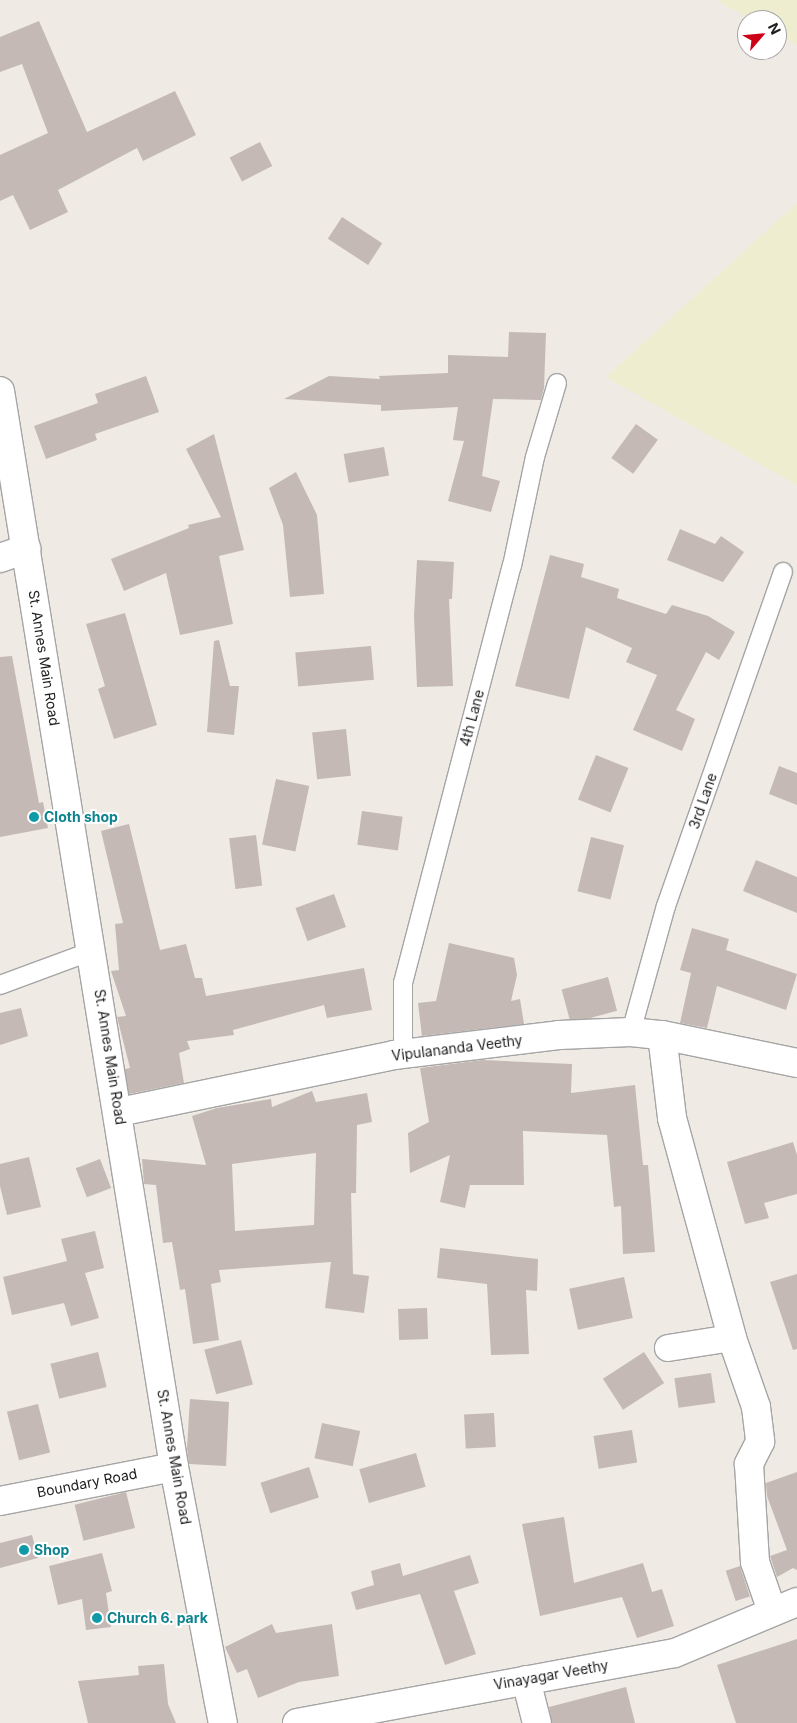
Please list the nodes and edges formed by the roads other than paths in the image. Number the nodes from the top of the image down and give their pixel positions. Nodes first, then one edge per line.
1 (557, 383) dead end
2 (0, 391) edge
3 (26, 549) junction
4 (0, 558) edge
5 (783, 572) dead end
6 (92, 951) junction
7 (0, 985) edge
8 (631, 1032) junction
9 (662, 1035) junction
10 (403, 1055) junction
11 (797, 1063) edge
12 (119, 1112) junction
13 (732, 1338) junction
14 (668, 1348) dead end
15 (174, 1467) junction
16 (0, 1501) edge
17 (797, 1602) edge
18 (772, 1611) junction
19 (526, 1680) junction
20 (223, 1723) edge
21 (296, 1723) edge
22 (537, 1723) edge

1 - 10 lane, 4th Lane
2 - 3 street, St. Annes Main Road
3 - 4 street
3 - 6 street, St. Annes Main Road
5 - 8 lane, 3rd Lane
6 - 7 lane
6 - 12 street, St. Annes Main Road
8 - 9 street, Vipulananda Veethy
8 - 10 street, Vipulananda Veethy
9 - 11 street, Vipulananda Veethy
9 - 13 street
10 - 12 street, Vipulananda Veethy
12 - 15 street, St. Annes Main Road
13 - 14 street
13 - 18 street
15 - 16 street, Boundary Road
15 - 20 street, St. Annes Main Road
17 - 18 street, Vinayagar Veethy
18 - 19 street, Vinayagar Veethy
19 - 21 street, Vinayagar Veethy
19 - 22 street

